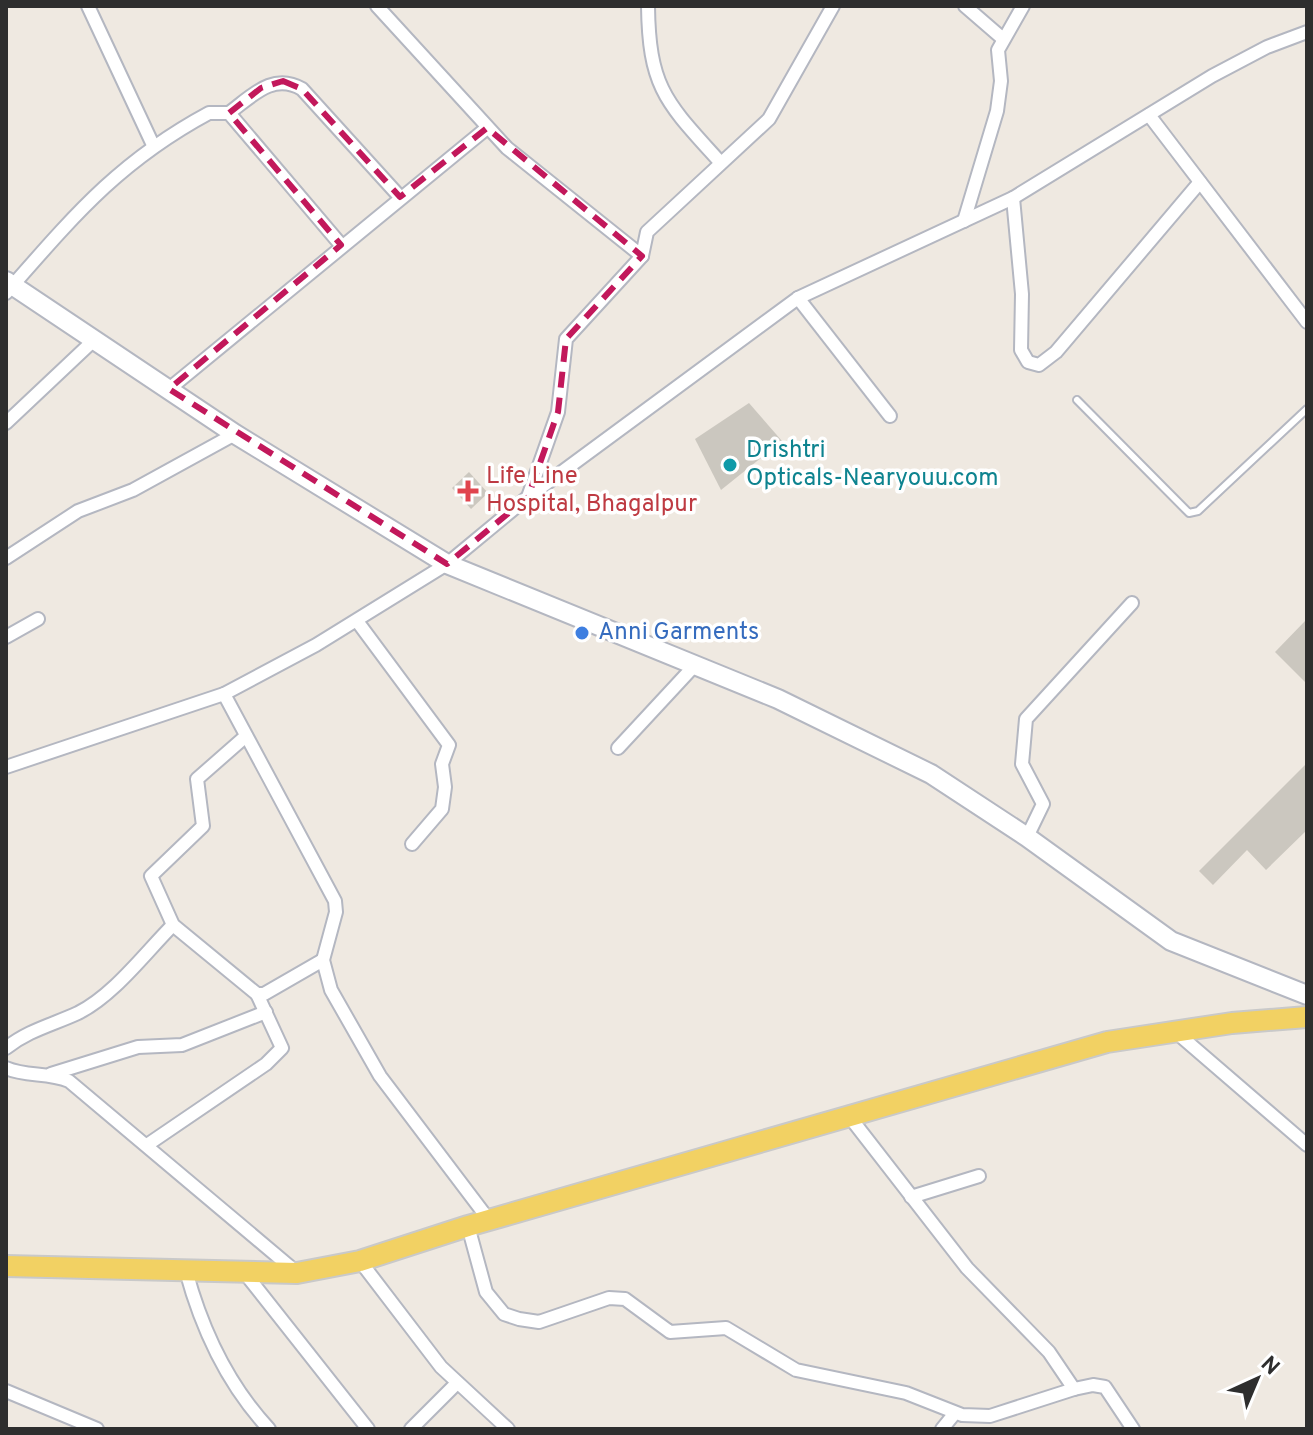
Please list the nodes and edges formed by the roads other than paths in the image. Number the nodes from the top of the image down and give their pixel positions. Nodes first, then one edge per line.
1 (88, 6) edge
2 (377, 6) edge
3 (648, 6) edge
4 (833, 6) edge
5 (965, 6) edge
6 (1023, 6) edge
7 (1307, 32) edge
8 (1002, 38) junction
9 (229, 113) junction
10 (1149, 115) junction
11 (487, 128) junction
12 (153, 145) junction
13 (720, 162) junction
14 (1200, 182) junction
15 (400, 197) junction
16 (1013, 198) junction
17 (964, 221) junction
18 (341, 245) junction
19 (642, 256) junction
20 (8, 286) edge
21 (798, 298) junction
22 (1307, 322) edge
23 (93, 341) junction
24 (169, 389) junction
25 (1077, 400) dead end
26 (1307, 409) edge
27 (890, 416) dead end
28 (6, 423) edge
29 (235, 434) junction
30 (528, 497) junction
31 (6, 558) edge
32 (447, 564) junction
33 (1132, 603) dead end
34 (38, 619) dead end
35 (357, 621) junction
36 (6, 637) edge
37 (695, 665) junction
38 (224, 694) junction
39 (246, 736) junction
40 (618, 748) dead end
41 (6, 767) edge
42 (1027, 837) junction
43 (412, 844) dead end
44 (173, 925) junction
45 (323, 960) junction
46 (257, 994) junction
47 (1307, 995) edge
48 (266, 1012) junction
49 (1307, 1017) edge
50 (1177, 1033) junction
51 (6, 1048) edge
52 (7, 1070) edge
53 (51, 1074) junction
54 (849, 1116) junction
55 (147, 1145) junction
56 (1307, 1145) edge
57 (979, 1176) dead end
58 (911, 1197) junction
59 (489, 1220) junction
60 (468, 1226) junction
61 (360, 1261) junction
62 (6, 1266) edge
63 (186, 1271) junction
64 (244, 1272) junction
65 (297, 1273) junction
66 (457, 1383) junction
67 (1074, 1389) junction
68 (6, 1391) edge
69 (955, 1413) junction
70 (97, 1429) edge
71 (269, 1429) edge
72 (368, 1429) edge
73 (411, 1429) edge
74 (508, 1429) edge
75 (942, 1429) edge
76 (1133, 1429) edge

1 - 12 street
2 - 11 street
3 - 13 street
4 - 13 street
5 - 8 street
6 - 8 street
7 - 10 street
8 - 17 street
9 - 12 street
9 - 15 street
9 - 18 street
10 - 14 street
10 - 16 street
11 - 15 street
11 - 19 street
12 - 20 street
13 - 19 street
14 - 16 street
14 - 22 street
15 - 18 street
16 - 17 street
17 - 21 street
18 - 24 street
19 - 30 street
20 - 23 main road
21 - 27 street
21 - 30 street
23 - 24 main road
23 - 28 street
24 - 29 main road
25 - 26 lane
29 - 31 street
29 - 32 main road
30 - 32 street
32 - 35 street
32 - 37 main road
33 - 42 street
34 - 36 street
35 - 38 street
35 - 43 street
37 - 40 street
37 - 42 main road
38 - 39 street
38 - 41 street
39 - 44 street
39 - 45 street
42 - 47 main road
44 - 46 street
44 - 51 street
45 - 46 street
45 - 59 street
46 - 48 street
48 - 53 street
48 - 55 street
49 - 50 main road
50 - 54 main road
50 - 56 street
52 - 53 street
53 - 55 street
54 - 58 street
54 - 59 main road
55 - 65 street
57 - 58 street
58 - 67 street
59 - 60 main road
60 - 61 main road
60 - 69 street
61 - 65 main road
61 - 66 street
62 - 63 main road
63 - 64 main road
63 - 71 street
64 - 65 main road
64 - 72 street
66 - 73 street
66 - 74 street
67 - 69 street
67 - 76 street
68 - 70 street
69 - 75 street

